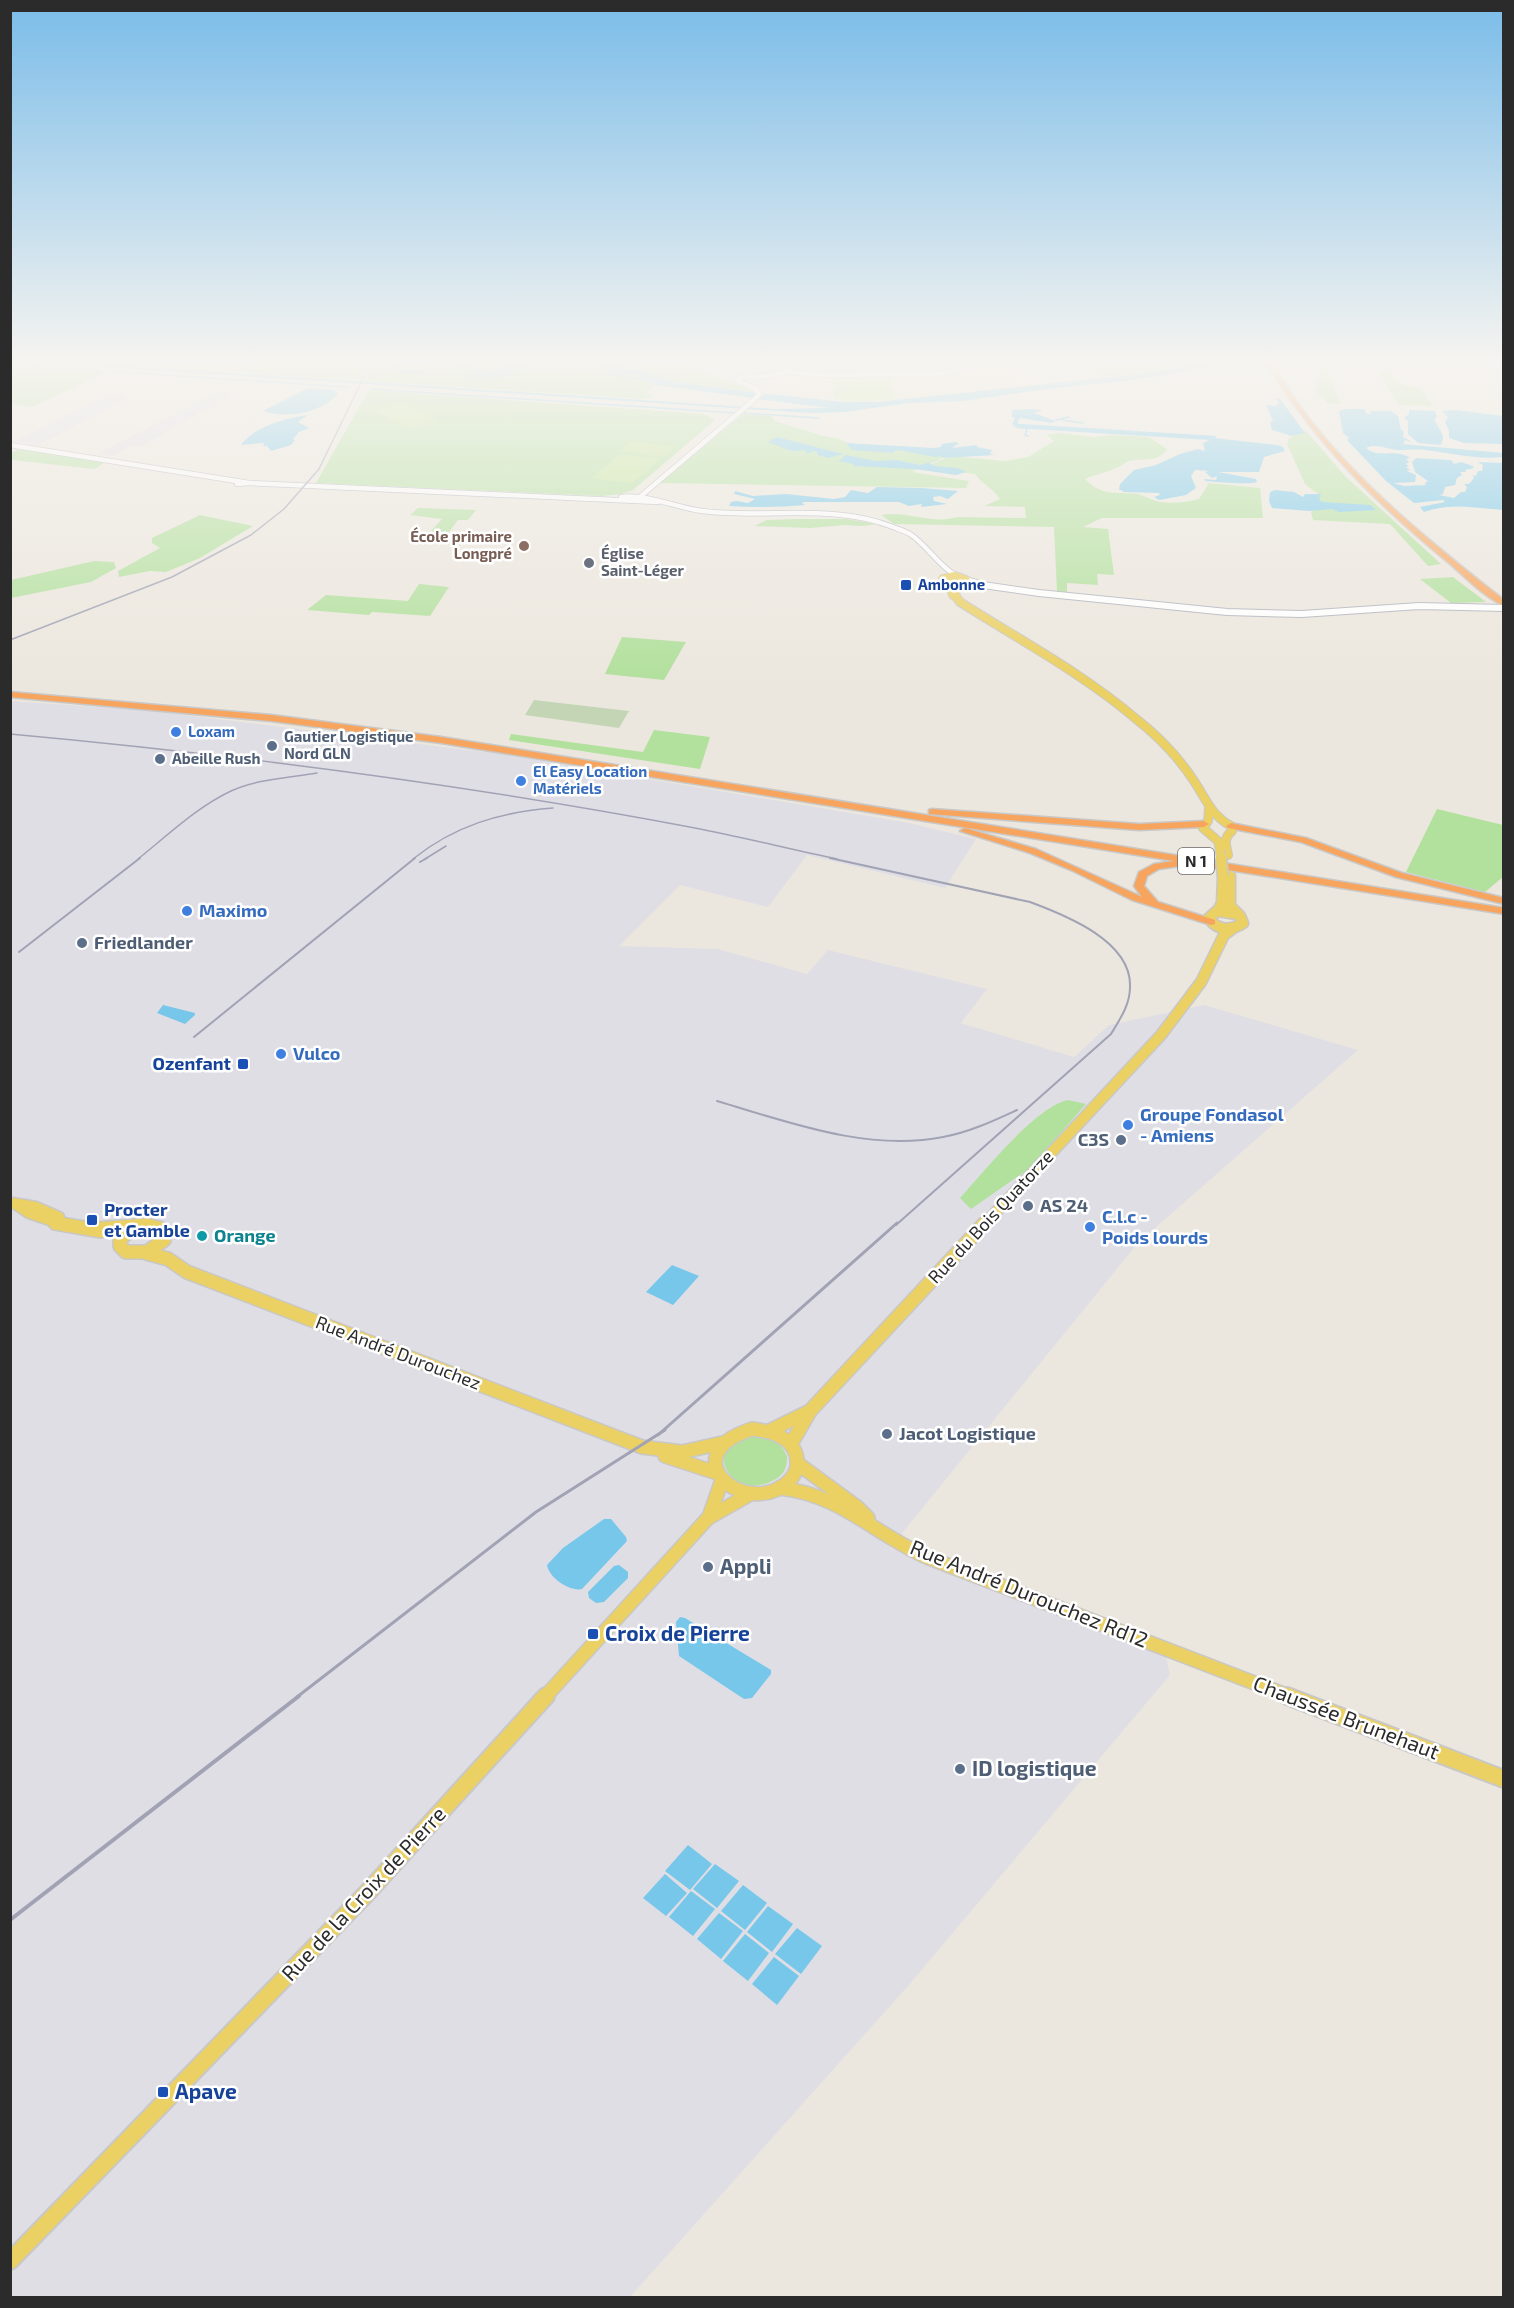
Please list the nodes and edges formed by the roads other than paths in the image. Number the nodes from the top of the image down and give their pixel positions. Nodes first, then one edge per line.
1 (144, 466) edge
2 (676, 466) edge
3 (1349, 466) edge
4 (1356, 466) edge
5 (648, 489) junction
6 (629, 497) junction
7 (640, 498) junction
8 (944, 569) junction
9 (958, 576) junction
10 (946, 581) junction
11 (963, 584) junction
12 (954, 596) junction
13 (1503, 597) edge
14 (1503, 606) edge
15 (10, 689) edge
16 (10, 694) edge
17 (1209, 808) junction
18 (888, 811) junction
19 (928, 812) junction
20 (1206, 822) junction
21 (1228, 828) junction
22 (1212, 834) junction
23 (1224, 853) junction
24 (1230, 873) junction
25 (1503, 902) edge
26 (1503, 911) edge
27 (1236, 914) junction
28 (1213, 918) junction
29 (1232, 929) junction
30 (1209, 963) junction
31 (12, 1203) edge
32 (135, 1227) junction
33 (96, 1229) junction
34 (120, 1239) junction
35 (162, 1242) junction
36 (146, 1253) junction
37 (168, 1259) junction
38 (810, 1411) junction
39 (769, 1431) junction
40 (722, 1443) junction
41 (791, 1444) junction
42 (652, 1450) junction
43 (797, 1463) junction
44 (719, 1477) junction
45 (779, 1488) junction
46 (752, 1493) junction
47 (708, 1518) junction
48 (874, 1525) junction
49 (1188, 1656) joint
50 (1503, 1779) edge
51 (10, 2261) edge

1 - 6 street
2 - 5 street
3 - 14 highway
4 - 13 highway
5 - 6 street
5 - 7 street
6 - 7 street
7 - 8 street
8 - 9 street
8 - 10 street
9 - 10 main road
9 - 11 main road
10 - 11 main road
10 - 12 main road
11 - 12 main road
11 - 14 street
12 - 17 main road
15 - 19 highway, N 1
16 - 18 highway, N 1
17 - 20 main road
17 - 21 main road
18 - 24 highway, N 1
18 - 28 highway
19 - 20 highway
19 - 25 highway, N 1
20 - 21 main road
20 - 22 main road
21 - 22 main road
21 - 23 main road
21 - 25 highway
22 - 23 main road
23 - 24 main road
24 - 26 highway, N 1
24 - 27 main road
24 - 28 main road, Rue du Bois Quatorze
24 - 28 highway
27 - 28 main road
27 - 29 main road
28 - 29 main road
28 - 30 main road, Rue du Bois Quatorze
29 - 30 main road, Rue du Bois Quatorze
30 - 38 main road, Rue du Bois Quatorze
31 - 33 main road
32 - 33 main road
32 - 34 main road
32 - 35 main road
33 - 34 main road
34 - 36 main road
35 - 36 main road
35 - 37 main road
36 - 37 main road, Rue André Durouchez
37 - 42 main road, Rue André Durouchez
38 - 39 main road, Rue du Bois Quatorze
38 - 41 main road, Rue du Bois Quatorze
39 - 40 main road
39 - 41 main road
40 - 42 main road, Rue André Durouchez
40 - 44 main road
41 - 43 main road
42 - 44 main road, Rue André Durouchez
43 - 45 main road
43 - 48 main road, Rue André Durouchez Rd12
44 - 46 main road
44 - 47 main road, Rue de la Croix de Pierre
45 - 46 main road
45 - 48 main road, Rue André Durouchez Rd12
46 - 47 main road, Rue de la Croix de Pierre
47 - 51 main road, Rue de la Croix de Pierre
48 - 49 main road, Rue André Durouchez Rd12
49 - 50 main road, Chaussée Brunehaut

